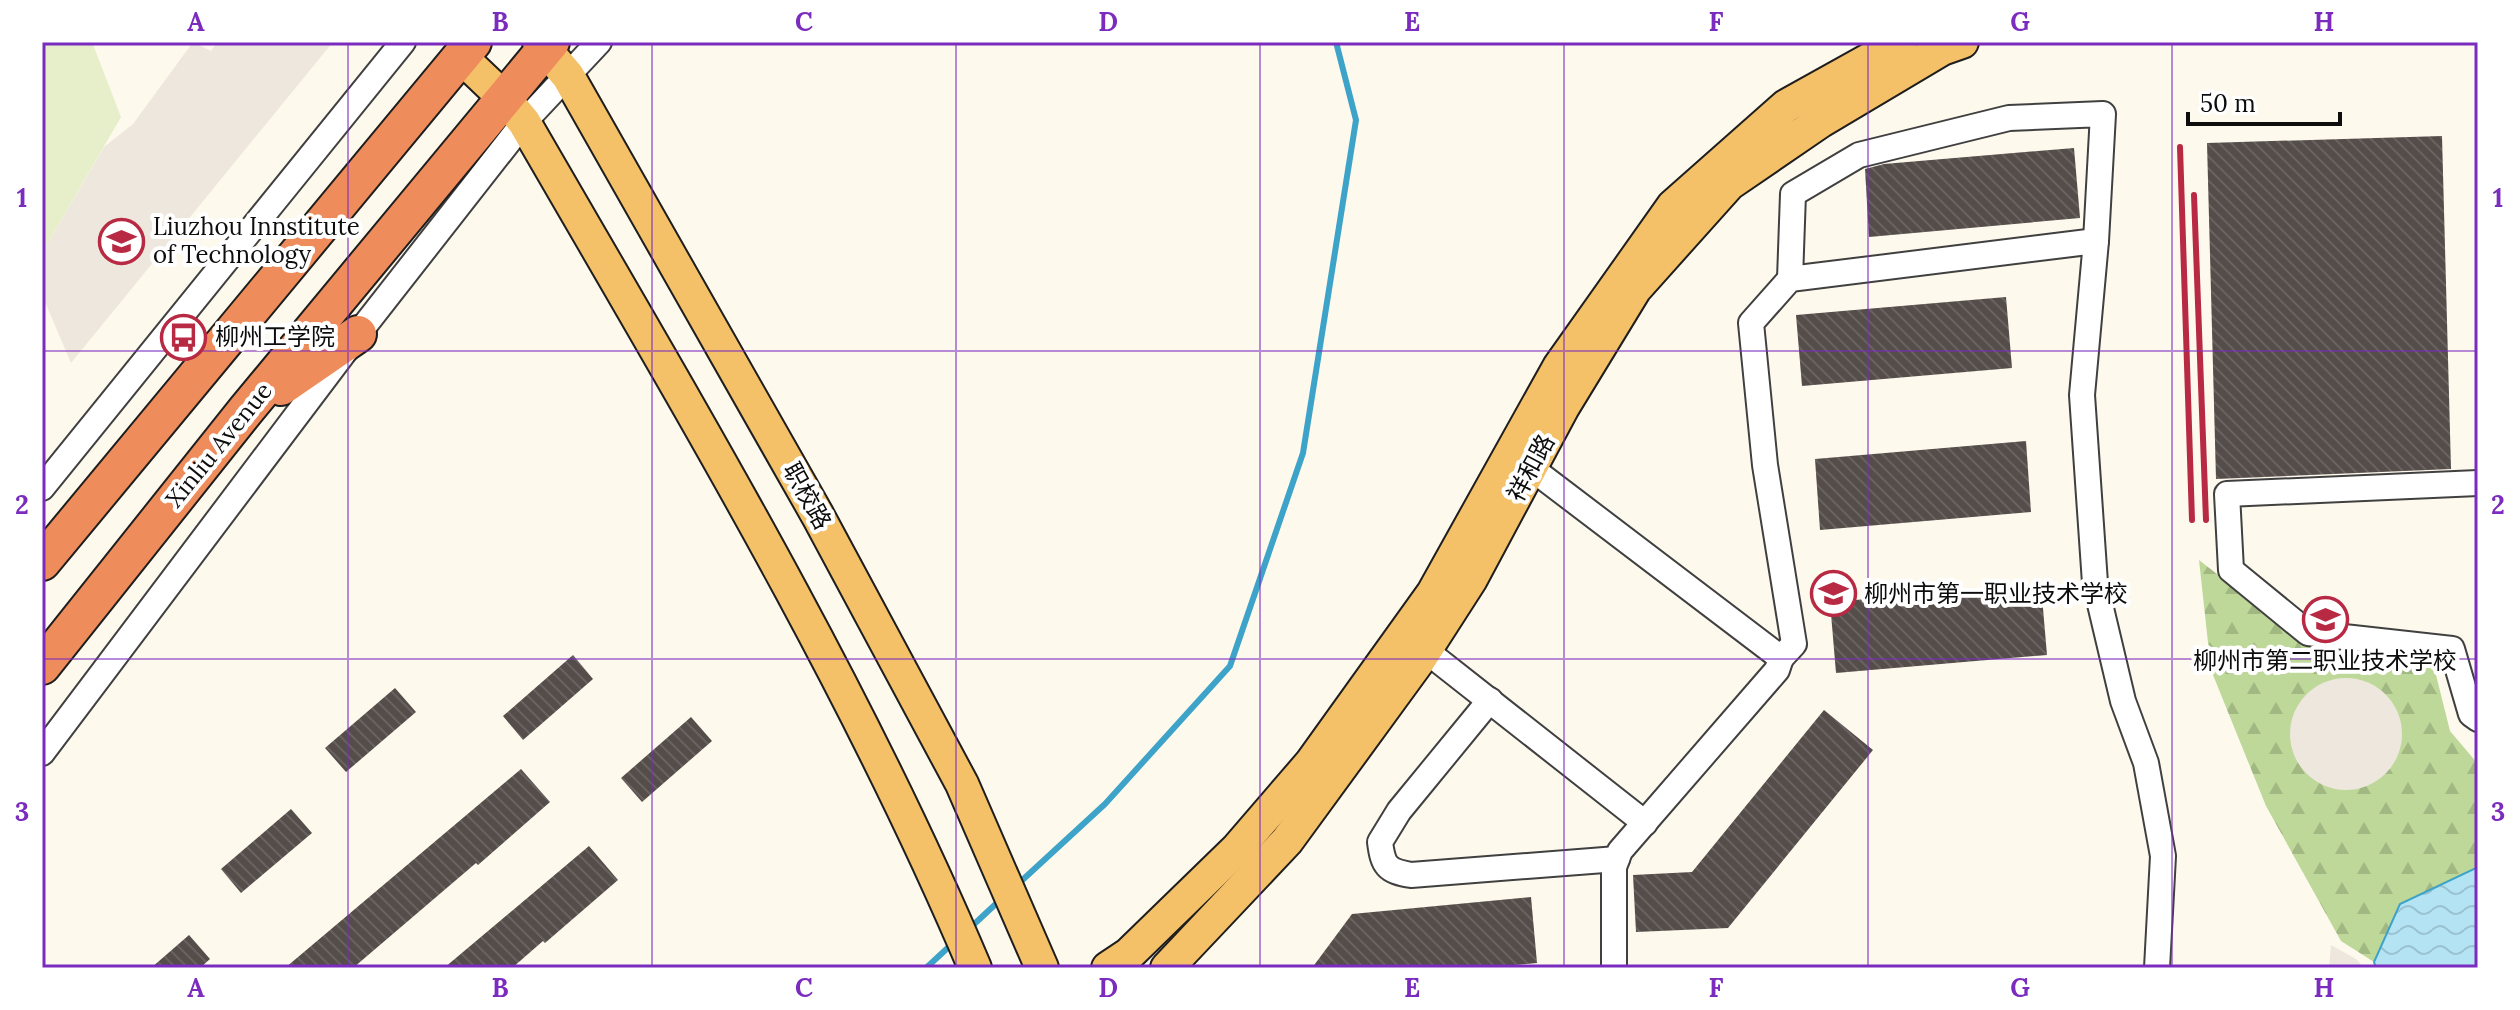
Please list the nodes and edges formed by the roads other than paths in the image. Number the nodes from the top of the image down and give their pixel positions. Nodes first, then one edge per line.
1 (403, 42) edge
2 (599, 42) edge
3 (1901, 42) edge
4 (1962, 42) edge
5 (546, 44) edge
6 (467, 50) edge
7 (568, 76) junction
8 (514, 110) junction
9 (2096, 241) junction
10 (1790, 279) junction
11 (358, 334) junction
12 (246, 410) junction
13 (1531, 468) junction
14 (2478, 483) edge
15 (42, 488) edge
16 (42, 562) edge
17 (1425, 650) junction
18 (1781, 658) junction
19 (42, 666) edge
20 (1490, 700) junction
21 (2478, 719) edge
22 (42, 753) edge
23 (1645, 823) junction
24 (1617, 859) junction
25 (971, 958) edge
26 (1042, 968) edge
27 (1108, 968) edge
28 (1167, 968) edge
29 (1614, 968) edge
30 (2157, 968) edge

1 - 15 street
2 - 7 street
3 - 27 main road, 祥和路
4 - 13 main road, 祥和路
5 - 7 main road, 职校路
5 - 8 highway, Xinliu Avenue
6 - 8 main road
6 - 16 highway
7 - 8 street
7 - 26 main road, 职校路
8 - 11 street
8 - 12 highway, Xinliu Avenue
8 - 25 main road
9 - 10 street
9 - 10 street
9 - 30 street
10 - 18 street
11 - 12 highway
11 - 22 street
12 - 19 highway, Xinliu Avenue
13 - 17 main road, 祥和路
13 - 18 street
14 - 21 street
17 - 20 street
17 - 28 main road, 祥和路
18 - 23 street
20 - 23 street
20 - 24 street
23 - 24 street
24 - 29 street

